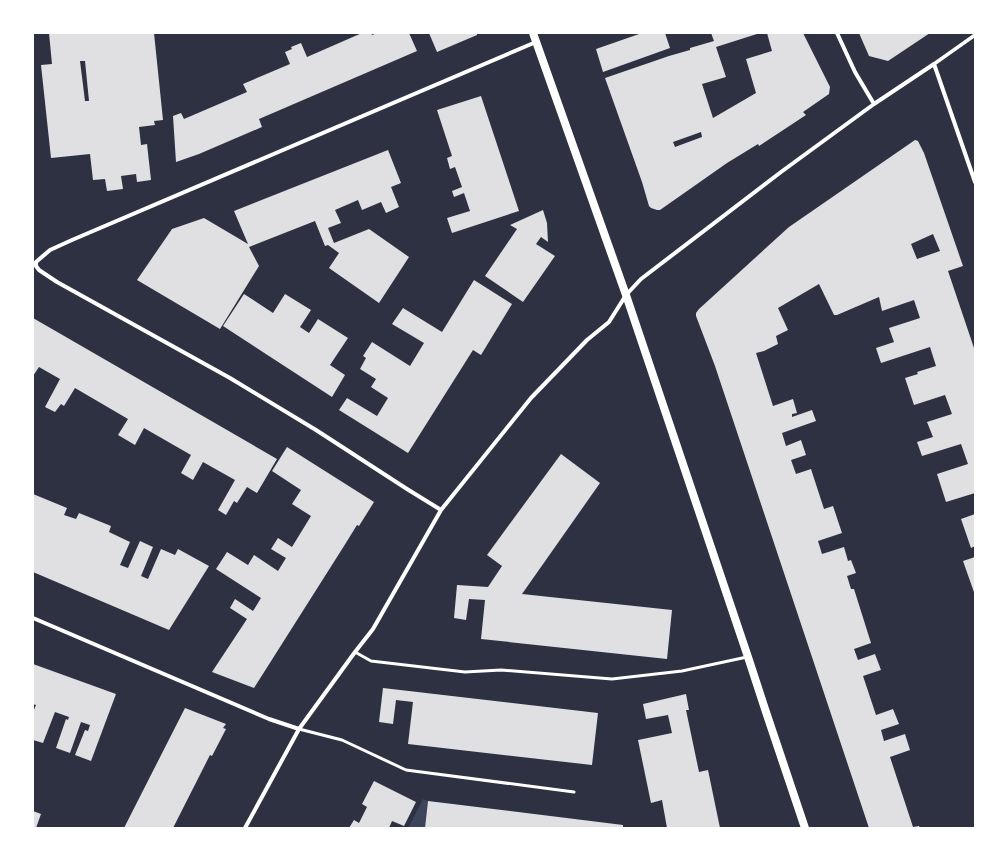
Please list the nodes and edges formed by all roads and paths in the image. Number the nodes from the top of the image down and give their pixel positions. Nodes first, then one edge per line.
1 (533, 33) edge
2 (837, 33) edge
3 (975, 36) edge
4 (537, 42) junction
5 (934, 64) junction
6 (874, 104) junction
7 (975, 182) edge
8 (626, 295) junction
9 (442, 510) junction
10 (33, 618) edge
11 (355, 652) junction
12 (748, 657) junction
13 (299, 729) junction
14 (574, 792) dead end
15 (245, 828) edge
16 (805, 828) edge

1 - 4 main road
2 - 6 street
3 - 5 street
4 - 8 main road
4 - 9 street
5 - 6 street
5 - 7 street
6 - 8 street
8 - 9 street
8 - 12 main road
9 - 11 street
10 - 13 street
11 - 12 lane
11 - 13 street
12 - 16 main road
13 - 14 lane
13 - 15 street

